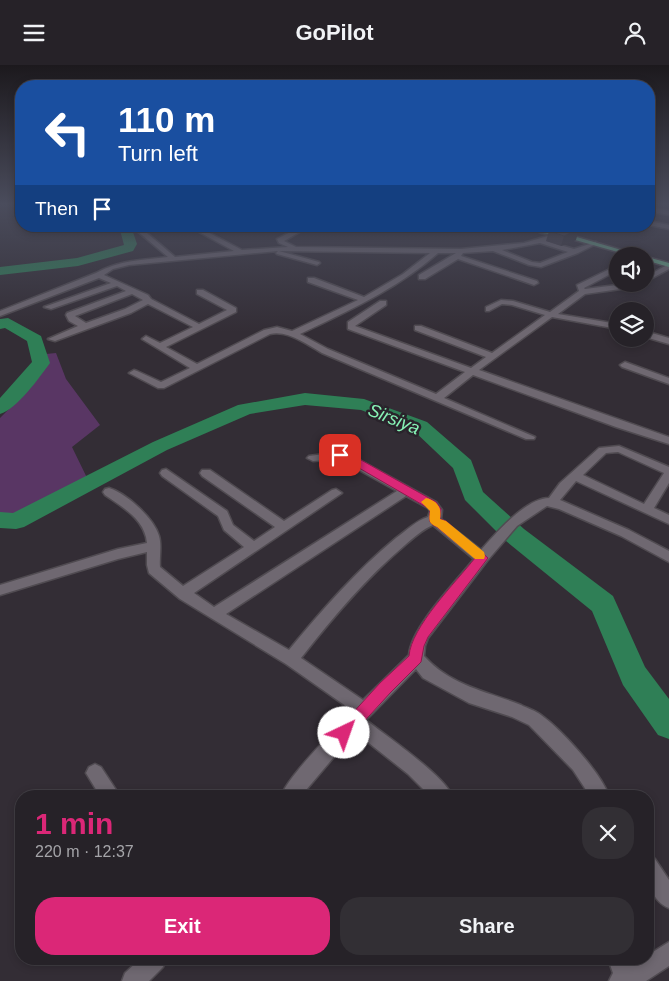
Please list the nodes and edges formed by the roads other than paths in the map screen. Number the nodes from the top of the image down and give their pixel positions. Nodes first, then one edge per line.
1 (159, 247) edge
2 (231, 247) edge
3 (293, 247) edge
4 (403, 247) edge
5 (508, 247) edge
6 (559, 247) edge
7 (587, 247) edge
8 (298, 249) junction
9 (314, 249) junction
10 (495, 249) junction
11 (266, 250) junction
12 (401, 250) junction
13 (437, 251) junction
14 (576, 252) junction
15 (243, 253) junction
16 (459, 254) junction
17 (173, 258) junction
18 (300, 259) junction
19 (654, 261) edge
20 (316, 263) dead end
21 (669, 265) edge
22 (609, 272) edge
23 (654, 274) edge
24 (99, 275) junction
25 (422, 277) dead end
26 (311, 280) dead end
27 (534, 283) dead end
28 (116, 284) junction
29 (609, 288) edge
30 (132, 291) junction
31 (200, 292) dead end
32 (583, 292) junction
33 (363, 299) junction
34 (148, 301) junction
35 (384, 303) dead end
36 (48, 307) dead end
37 (489, 309) dead end
38 (0, 315) edge
39 (552, 315) junction
40 (609, 325) edge
41 (85, 326) junction
42 (199, 327) junction
43 (418, 329) dead end
44 (293, 334) junction
45 (654, 337) edge
46 (52, 339) dead end
47 (146, 339) dead end
48 (669, 341) edge
49 (159, 347) junction
50 (493, 356) junction
51 (625, 365) dead end
52 (196, 367) junction
53 (472, 371) junction
54 (134, 373) dead end
55 (669, 381) edge
56 (438, 397) junction
57 (530, 437) dead end
58 (669, 441) edge
59 (313, 458) dead end
60 (669, 472) edge
61 (166, 473) dead end
62 (206, 473) dead end
63 (575, 476) junction
64 (407, 490) junction
65 (110, 492) dead end
66 (336, 493) dead end
67 (552, 502) junction
68 (647, 509) junction
69 (669, 520) edge
70 (434, 521) junction
71 (284, 527) junction
72 (153, 545) junction
73 (253, 547) junction
74 (485, 555) junction
75 (669, 557) edge
76 (0, 590) edge
77 (183, 593) junction
78 (216, 613) junction
79 (416, 658) junction
80 (291, 659) junction
81 (360, 715) junction
82 (95, 773) dead end
83 (107, 790) edge
84 (295, 790) edge
85 (437, 790) edge
86 (596, 790) edge
87 (654, 875) edge
88 (669, 898) edge
89 (669, 953) edge
90 (654, 963) edge
91 (149, 965) edge
92 (652, 965) edge
93 (622, 973) edge
94 (133, 981) edge

1 - 17 street
2 - 15 street
3 - 8 street
4 - 12 street
5 - 10 street
6 - 14 street
7 - 14 street
8 - 9 street
8 - 11 street
9 - 12 street
9 - 18 street
10 - 14 street
10 - 16 street
11 - 15 street
11 - 18 street
12 - 13 street
13 - 16 street
13 - 33 street
15 - 17 street
16 - 25 street
16 - 27 street
17 - 24 street
18 - 20 street
19 - 21 main road
21 - 23 street
22 - 32 street
24 - 28 street
24 - 38 street
26 - 33 street
28 - 30 street
28 - 36 street
29 - 32 street
30 - 34 street
30 - 41 street
31 - 42 street
32 - 39 street
33 - 44 street
34 - 41 street
34 - 42 street
35 - 53 street
37 - 39 street
39 - 40 street
39 - 50 street
41 - 46 street
42 - 49 street
43 - 50 street
44 - 52 street
44 - 56 street
45 - 48 street
47 - 49 street
49 - 52 street
50 - 53 street
51 - 55 street
52 - 54 street
53 - 56 street
53 - 58 street
56 - 57 street
59 - 64 street
60 - 63 street
60 - 68 street
61 - 73 street
62 - 71 street
63 - 67 street
63 - 68 street
64 - 70 street
64 - 78 street
65 - 72 street
66 - 71 street
67 - 74 street
67 - 75 street
68 - 69 street
70 - 74 street
70 - 80 street
71 - 73 street
72 - 76 street
72 - 77 street
73 - 77 street
74 - 79 street
77 - 78 street
78 - 80 street
79 - 81 street
79 - 86 street
80 - 81 street
81 - 84 street
81 - 85 street
82 - 83 street
87 - 88 street
89 - 90 street
91 - 94 street
92 - 93 street

